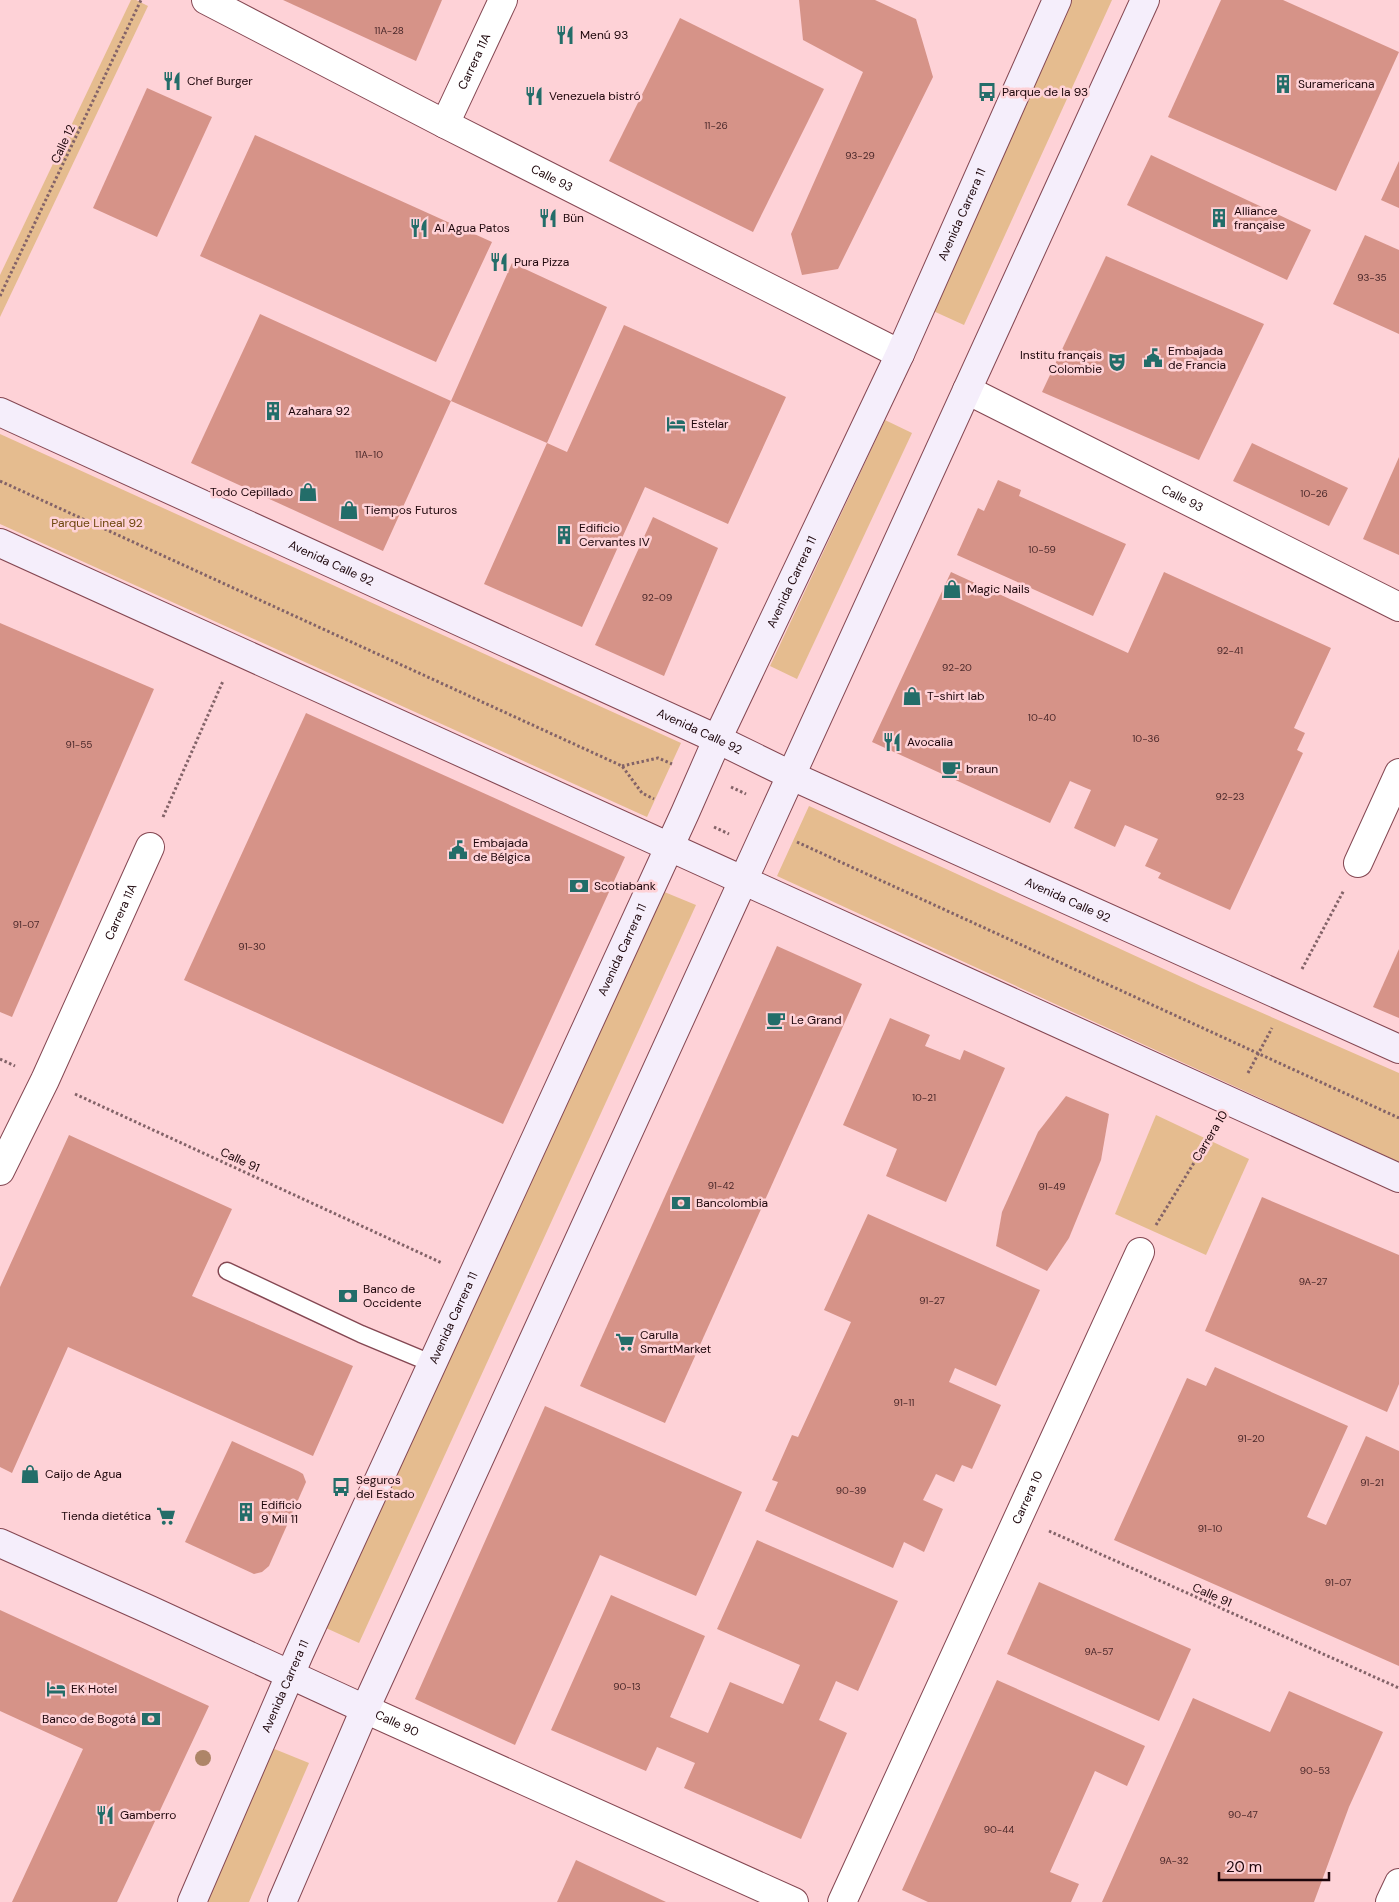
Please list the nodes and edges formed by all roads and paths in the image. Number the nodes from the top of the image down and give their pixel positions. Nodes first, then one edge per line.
1 (141, 0) edge
2 (206, 0) edge
3 (503, 0) edge
4 (1057, 0) edge
5 (1145, 0) edge
6 (445, 124) junction
7 (0, 296) edge
8 (900, 354) junction
9 (967, 390) junction
10 (0, 412) edge
11 (0, 481) edge
12 (0, 543) edge
13 (1399, 607) edge
14 (236, 651) junction
15 (718, 739) junction
16 (658, 758) dead end
17 (622, 766) junction
18 (790, 774) junction
19 (1399, 774) edge
20 (642, 793) dead end
21 (767, 828) junction
22 (150, 847) joint
23 (669, 847) junction
24 (1358, 864) joint
25 (743, 880) junction
26 (1288, 999) junction
27 (1399, 1049) edge
28 (0, 1059) edge
29 (44, 1080) junction
30 (1231, 1102) junction
31 (1399, 1118) edge
32 (0, 1171) edge
33 (1399, 1178) edge
34 (1140, 1252) joint
35 (227, 1271) dead end
36 (472, 1278) junction
37 (433, 1364) junction
38 (1018, 1517) junction
39 (0, 1543) edge
40 (290, 1674) junction
41 (1399, 1688) edge
42 (365, 1709) junction
43 (1399, 1883) edge
44 (192, 1902) edge
45 (282, 1902) edge
46 (794, 1902) edge
47 (842, 1902) edge
48 (1390, 1902) edge

1 - 7 path, Calle 12
2 - 6 street, Calle 93
3 - 6 street, Carrera 11A
4 - 8 main road, Avenida Carrera 11
5 - 9 main road
6 - 8 street, Calle 93
8 - 15 main road, Avenida Carrera 11
9 - 13 street, Calle 93
9 - 18 main road
10 - 15 main road, Avenida Calle 92
11 - 17 path
12 - 14 main road
14 - 22 path
14 - 23 main road
15 - 18 main road, Avenida Calle 92
15 - 23 main road, Avenida Carrera 11
16 - 17 path
17 - 20 path
18 - 21 main road
18 - 26 main road, Avenida Calle 92
19 - 24 street
21 - 25 main road
21 - 31 path
22 - 29 street, Carrera 11A
23 - 25 main road
23 - 36 main road, Avenida Carrera 11
24 - 26 path
25 - 30 main road
25 - 42 main road
26 - 27 main road, Avenida Calle 92
28 - 29 path, Calle 91
29 - 32 street, Carrera 11A
29 - 36 path, Calle 91
30 - 33 main road
30 - 34 path, Carrera 10
34 - 38 street, Carrera 10
35 - 37 lane
36 - 37 main road, Avenida Carrera 11
37 - 40 main road, Avenida Carrera 11
38 - 41 path, Calle 91
38 - 47 street, Carrera 10
39 - 40 main road, Calle 90
40 - 42 main road, Calle 90
40 - 44 main road, Avenida Carrera 11
42 - 45 main road
42 - 46 street, Calle 90
43 - 48 street

